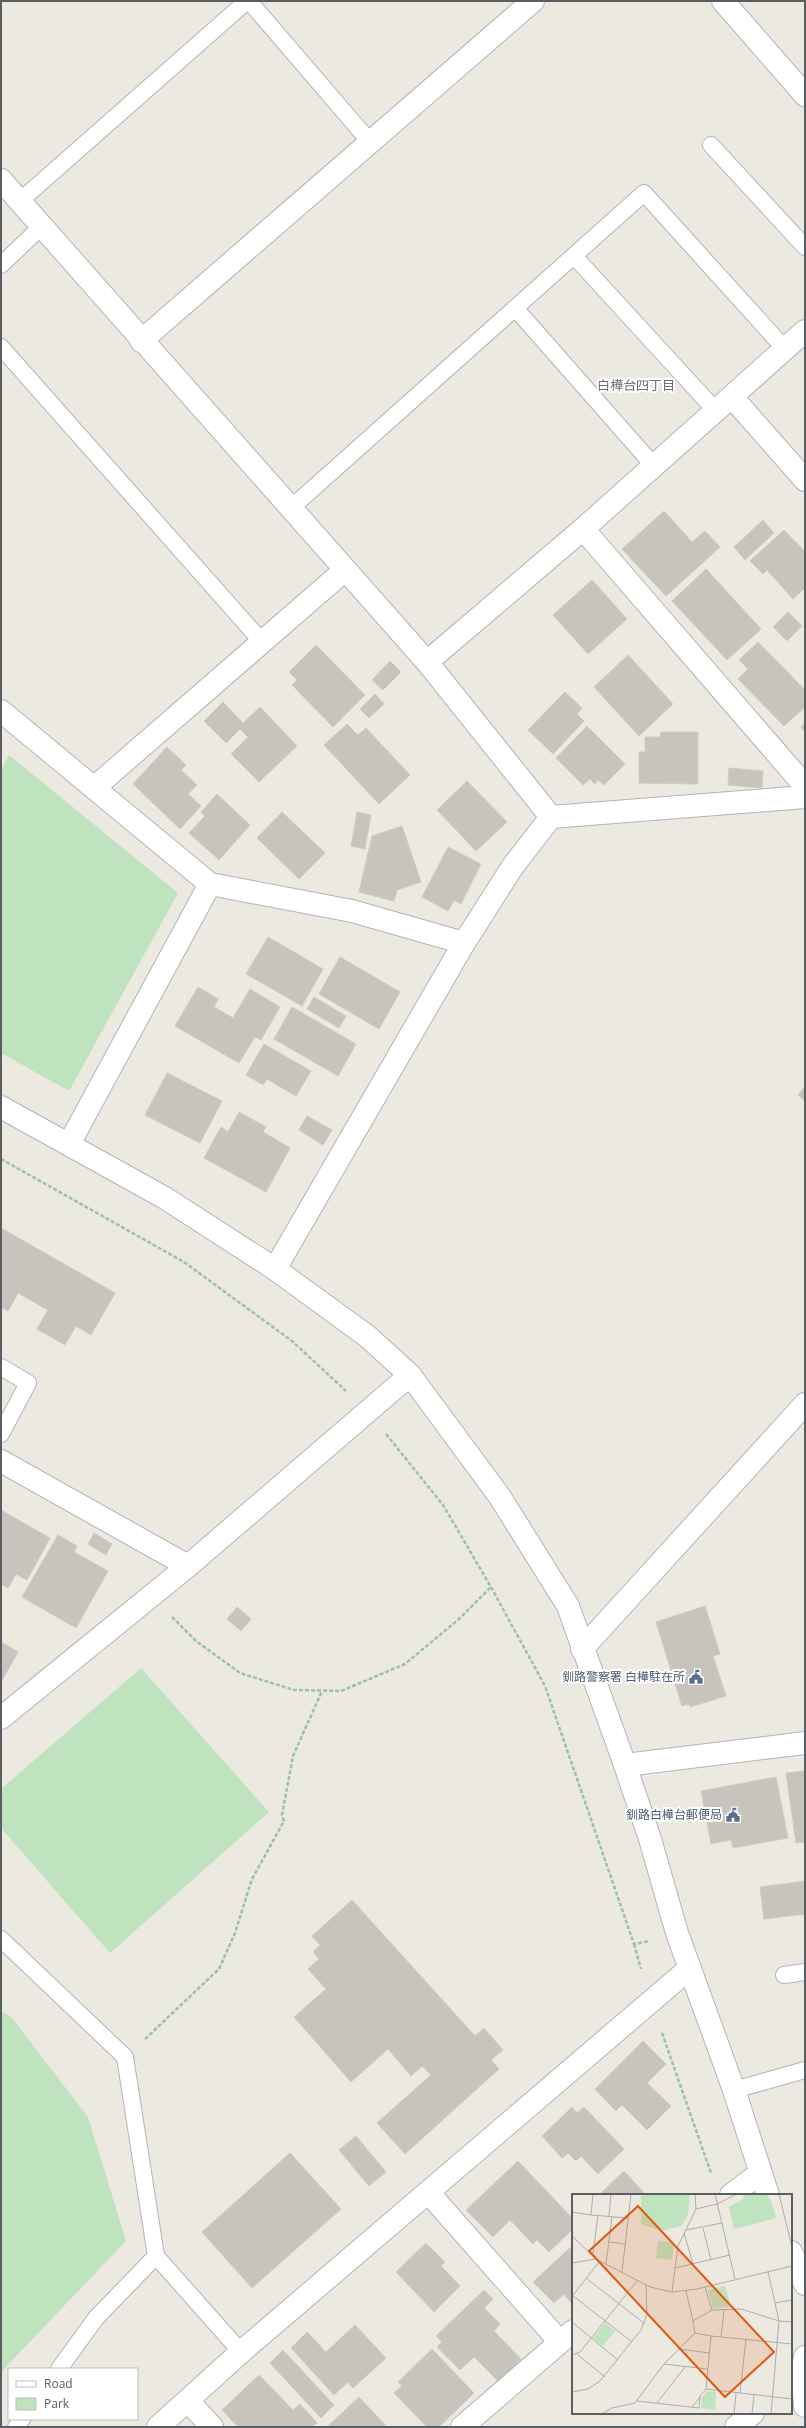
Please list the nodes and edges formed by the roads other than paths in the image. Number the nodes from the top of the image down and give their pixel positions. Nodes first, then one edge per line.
1 (248, 1) edge
2 (532, 1) edge
3 (723, 1) edge
4 (805, 95) edge
5 (370, 142) junction
6 (711, 145) dead end
7 (1, 180) edge
8 (20, 201) junction
9 (42, 226) junction
10 (805, 247) edge
11 (574, 256) junction
12 (1, 265) edge
13 (515, 308) junction
14 (805, 331) edge
15 (141, 341) junction
16 (1, 347) edge
17 (785, 349) junction
18 (724, 404) junction
19 (654, 466) junction
20 (805, 480) edge
21 (290, 509) junction
22 (583, 528) junction
23 (345, 570) junction
24 (263, 644) junction
25 (427, 662) junction
26 (1, 711) edge
27 (805, 786) edge
28 (95, 787) junction
29 (805, 797) edge
30 (551, 817) junction
31 (210, 884) junction
32 (464, 943) junction
33 (1, 1107) edge
34 (69, 1144) junction
35 (275, 1269) junction
36 (1, 1368) edge
37 (410, 1375) junction
38 (805, 1404) edge
39 (1, 1434) edge
40 (1, 1461) edge
41 (188, 1566) junction
42 (582, 1649) junction
43 (1, 1718) edge
44 (805, 1743) edge
45 (625, 1765) junction
46 (1, 1938) edge
47 (690, 1968) junction
48 (805, 1972) edge
49 (784, 1975) dead end
50 (805, 2070) edge
51 (734, 2090) junction
52 (760, 2173) junction
53 (428, 2192) junction
54 (732, 2194) edge
55 (768, 2194) edge
56 (805, 2249) edge
57 (792, 2252) edge
58 (792, 2254) edge
59 (156, 2256) junction
60 (805, 2284) edge
61 (566, 2336) edge
62 (241, 2352) junction
63 (60, 2368) edge
64 (799, 2370) edge
65 (188, 2401) junction
66 (805, 2406) edge
67 (752, 2414) edge
68 (158, 2427) edge
69 (212, 2427) edge
70 (462, 2427) edge
71 (736, 2427) edge

1 - 5 lane
1 - 8 lane
2 - 5 street
3 - 4 street
5 - 15 street
6 - 10 lane
7 - 8 street
8 - 9 street
9 - 12 lane
9 - 15 street
11 - 13 lane
11 - 17 lane
11 - 18 lane
13 - 19 lane
13 - 21 lane
14 - 17 street
15 - 21 street
16 - 24 lane
17 - 18 street
18 - 19 street
18 - 20 street
19 - 22 street
21 - 23 street
22 - 25 street
22 - 27 street
23 - 24 street
23 - 25 street
24 - 28 street
25 - 30 street
26 - 28 street
28 - 31 street
29 - 30 street
30 - 32 street
31 - 32 street
31 - 34 street
32 - 35 street
33 - 34 street
34 - 35 street
35 - 37 street
36 - 39 lane
37 - 41 street
37 - 42 street
38 - 42 street
40 - 41 street
41 - 43 street
42 - 45 street
44 - 45 street
45 - 47 street
46 - 59 lane
47 - 51 street
47 - 53 street
48 - 49 lane
50 - 51 lane
51 - 52 street
52 - 54 street
52 - 55 street
53 - 61 street
53 - 62 street
56 - 57 street
58 - 60 street
59 - 62 lane
59 - 63 lane
61 - 70 street
62 - 65 street
64 - 66 street
65 - 68 street
65 - 69 street
67 - 71 street

